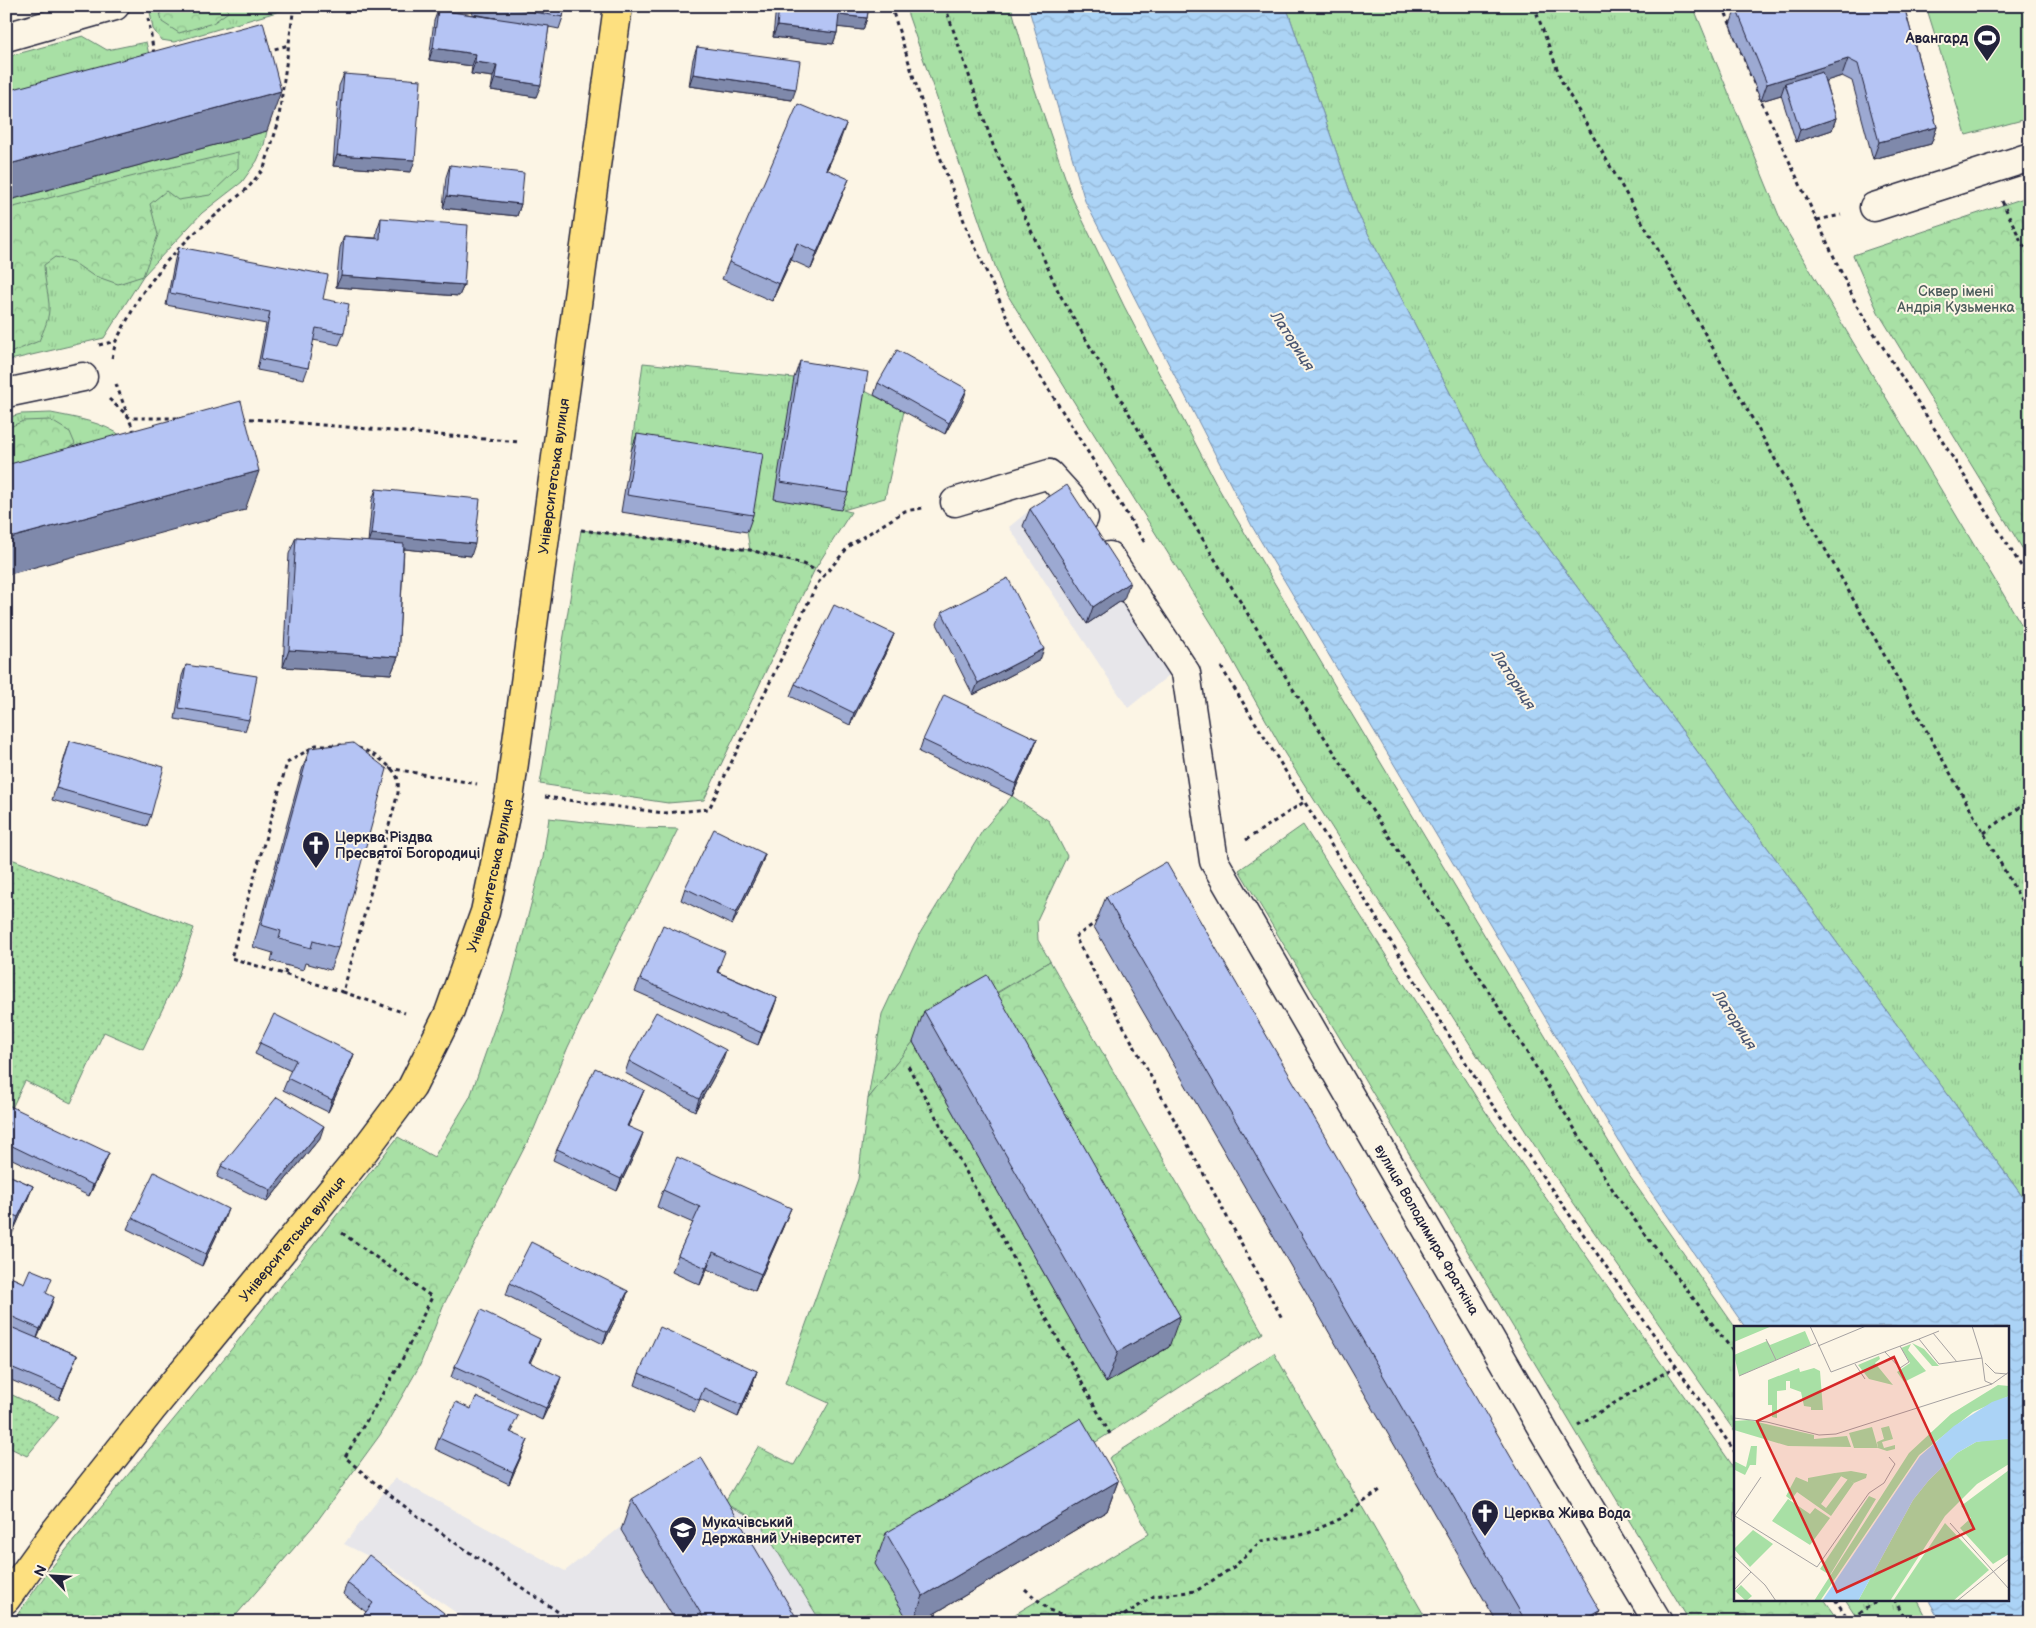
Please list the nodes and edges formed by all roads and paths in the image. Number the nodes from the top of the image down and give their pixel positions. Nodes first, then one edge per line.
1 (115, 6) edge
2 (294, 6) edge
3 (618, 6) edge
4 (891, 6) edge
5 (945, 6) edge
6 (1534, 6) edge
7 (1722, 6) edge
8 (147, 15) dead end
9 (6, 37) edge
10 (289, 45) junction
11 (261, 52) edge
12 (155, 59) edge
13 (2030, 157) edge
14 (1988, 170) junction
15 (1874, 207) dead end
16 (2030, 256) edge
17 (113, 364) dead end
18 (83, 377) joint
19 (115, 380) dead end
20 (6, 392) edge
21 (130, 418) junction
22 (188, 418) edge
23 (236, 419) edge
24 (133, 439) edge
25 (520, 442) dead end
26 (955, 502) joint
27 (547, 526) junction
28 (1149, 549) dead end
29 (825, 575) junction
30 (2030, 580) edge
31 (1216, 659) dead end
32 (389, 768) junction
33 (510, 792) junction
34 (2030, 800) edge
35 (1304, 802) junction
36 (1984, 833) junction
37 (1214, 861) junction
38 (1106, 916) dead end
39 (2030, 916) edge
40 (288, 966) edge
41 (285, 974) junction
42 (343, 992) junction
43 (405, 1013) dead end
44 (908, 1066) dead end
45 (313, 1213) junction
46 (1283, 1320) dead end
47 (1734, 1353) edge
48 (1676, 1366) junction
49 (1110, 1434) dead end
50 (1550, 1442) junction
51 (1734, 1451) edge
52 (1383, 1488) dead end
53 (1024, 1589) dead end
54 (6, 1600) edge
55 (1836, 1600) edge
56 (1880, 1600) edge
57 (1895, 1600) edge
58 (1848, 1621) edge
59 (573, 1622) edge
60 (1084, 1622) edge
61 (1120, 1622) edge
62 (1658, 1622) edge
63 (1906, 1622) edge

1 - 9 street
2 - 10 path
3 - 27 main road, Університетська вулиця
4 - 28 path
5 - 47 path
6 - 36 path
7 - 30 path
8 - 12 path
10 - 11 path
10 - 17 path
13 - 14 street
14 - 15 street
14 - 16 path
18 - 20 street
18 - 21 path
19 - 21 path
21 - 22 path
21 - 24 path
23 - 25 path
26 - 29 path
26 - 37 street, вулиця Володимира Фраткіна
27 - 29 path
27 - 33 main road, Університетська вулиця
29 - 33 path
31 - 35 path
32 - 33 path
32 - 41 path
32 - 42 path
33 - 45 main road, Університетська вулиця
34 - 36 path
35 - 37 path
35 - 48 path
36 - 39 path
37 - 50 street, вулиця Володимира Фраткіна
38 - 46 path
40 - 41 path
41 - 42 path
42 - 43 path
44 - 49 path
45 - 54 main road, Університетська вулиця
45 - 59 path
48 - 50 path
48 - 51 path
50 - 62 street, вулиця Володимира Фраткіна
52 - 61 path
53 - 60 path
55 - 58 path
56 - 58 path
57 - 63 path

